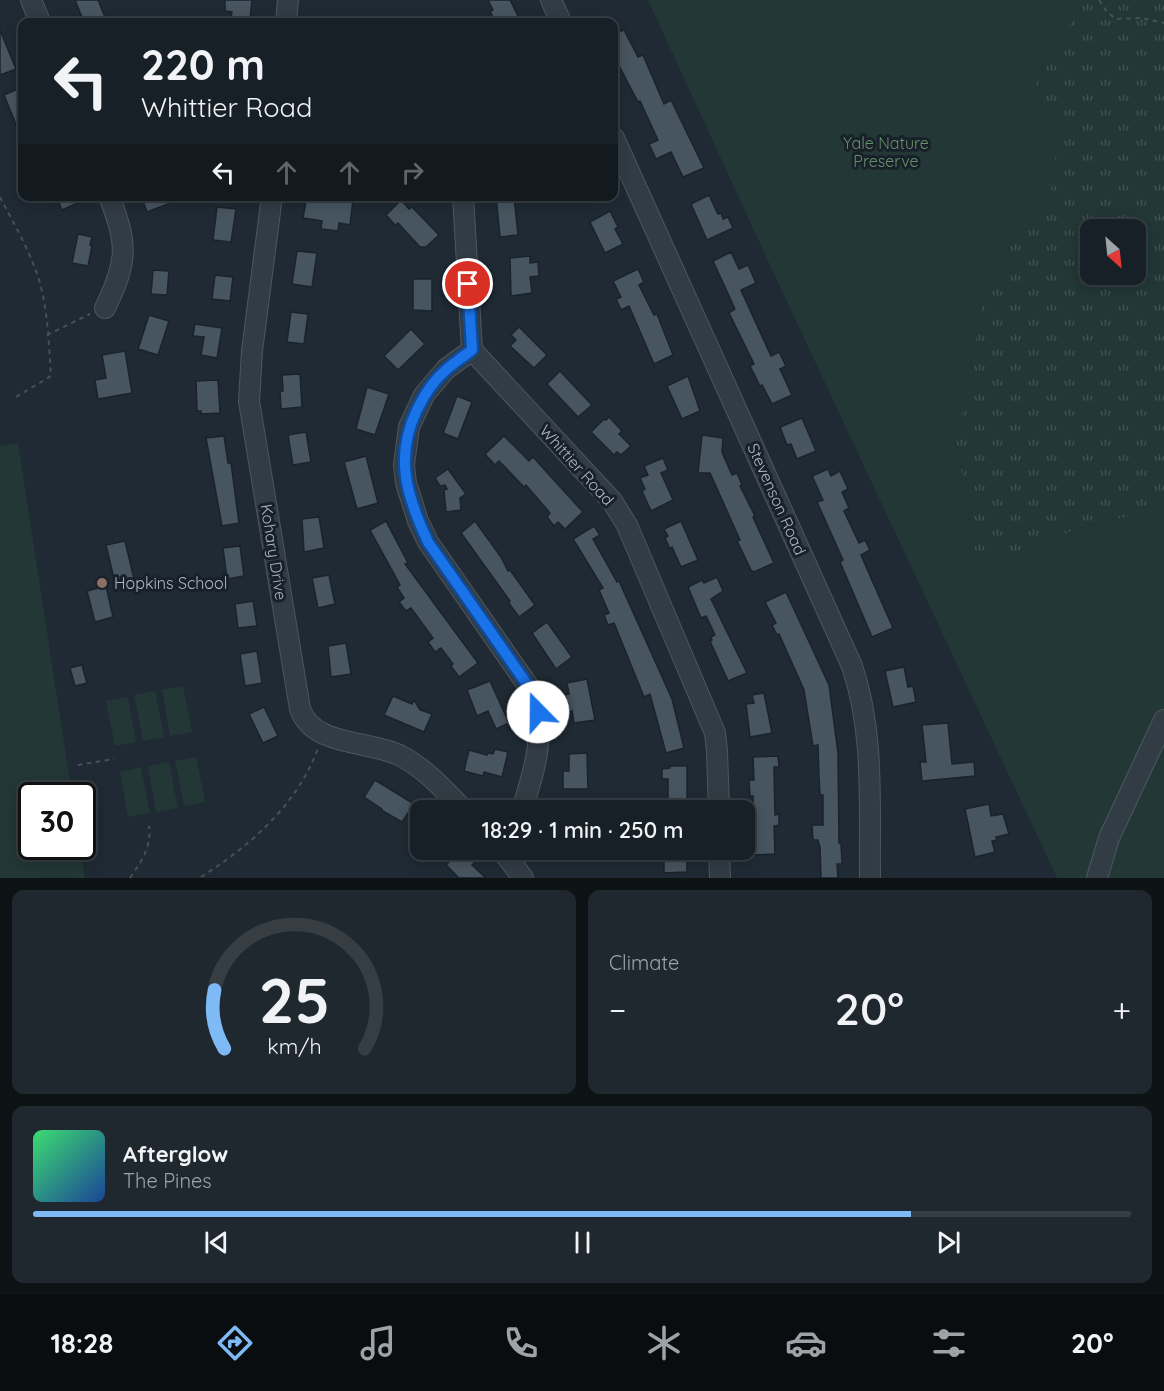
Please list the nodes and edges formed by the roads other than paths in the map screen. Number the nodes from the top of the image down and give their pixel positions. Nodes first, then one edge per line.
1 (31, 0) edge
2 (288, 0) edge
3 (550, 0) edge
4 (38, 18) edge
5 (286, 18) edge
6 (559, 18) edge
7 (618, 147) edge
8 (111, 201) edge
9 (271, 201) edge
10 (463, 201) edge
11 (105, 308) road end
12 (472, 350) junction
13 (1164, 720) edge
14 (454, 800) edge
15 (525, 800) edge
16 (718, 800) edge
17 (509, 860) edge
18 (719, 860) edge
19 (523, 878) edge
20 (720, 878) edge
21 (870, 878) edge
22 (1097, 878) edge

1 - 4 street
2 - 5 street
3 - 6 street
7 - 21 street, Stevenson Road
8 - 11 street
9 - 14 street, Kohary Drive
10 - 12 street
12 - 15 street
12 - 16 street, Whittier Road
13 - 22 street
17 - 19 street
18 - 20 street

